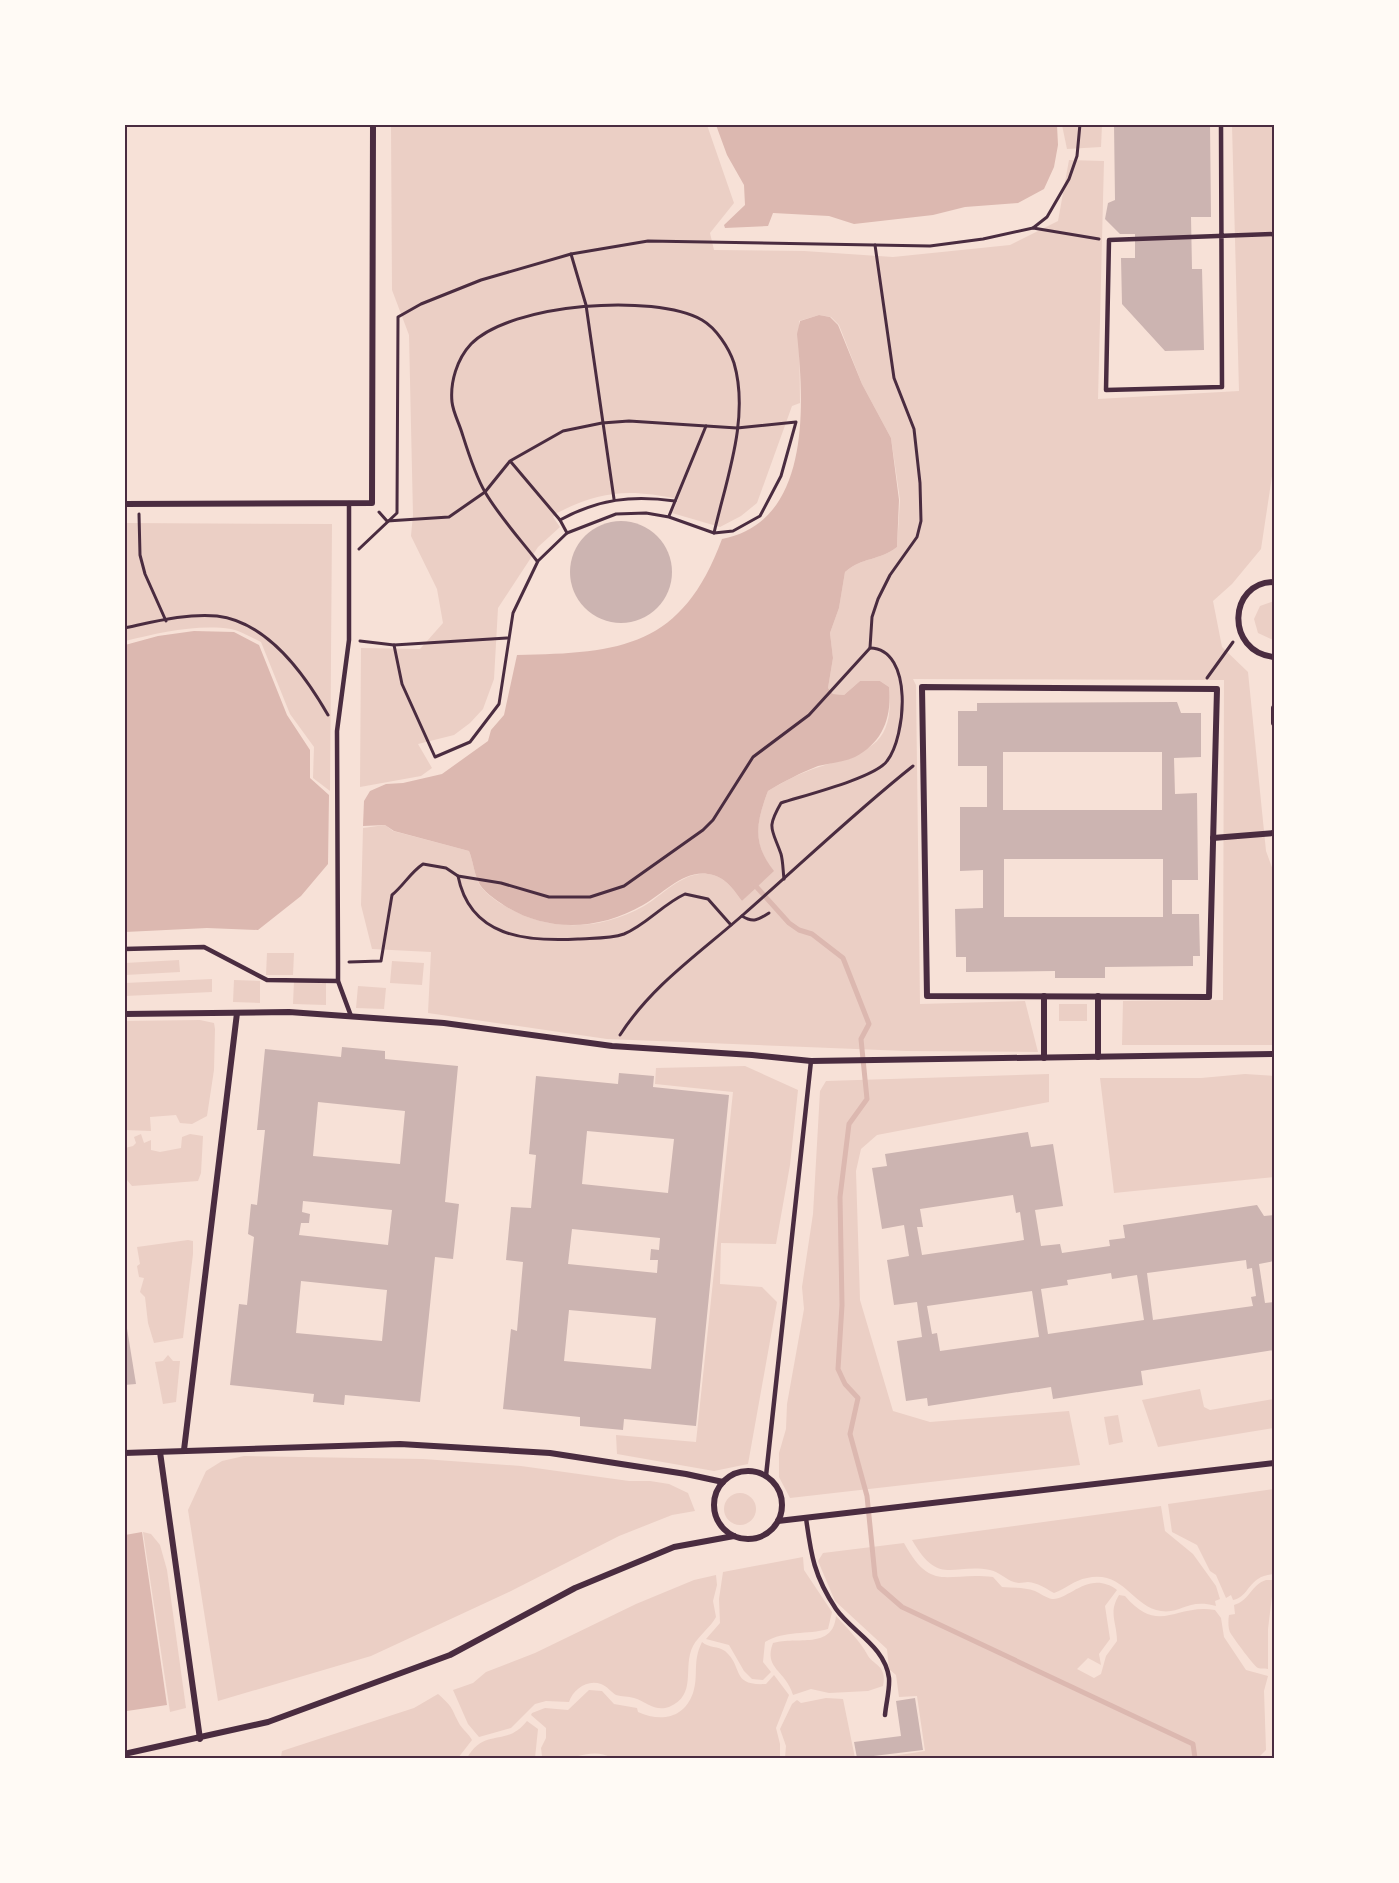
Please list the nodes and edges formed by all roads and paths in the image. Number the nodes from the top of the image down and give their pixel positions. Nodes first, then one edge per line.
1 (374, 124) edge
2 (1080, 124) edge
3 (1221, 124) edge
4 (1033, 228) junction
5 (1275, 234) edge
6 (1223, 235) junction
7 (1109, 240) junction
8 (875, 245) junction
9 (571, 254) junction
10 (586, 305) junction
11 (602, 423) junction
12 (706, 426) junction
13 (737, 428) junction
14 (510, 461) junction
15 (485, 492) junction
16 (614, 499) junction
17 (675, 501) junction
18 (349, 503) junction
19 (372, 503) junction
20 (124, 504) edge
21 (138, 504) junction
22 (669, 517) junction
23 (560, 520) junction
24 (387, 521) junction
25 (567, 533) junction
26 (714, 533) junction
27 (349, 559) junction
28 (538, 561) junction
29 (1275, 582) edge
30 (166, 621) junction
31 (124, 628) edge
32 (1240, 631) junction
33 (507, 638) junction
34 (349, 640) junction
35 (394, 645) junction
36 (870, 648) junction
37 (1275, 657) edge
38 (1199, 689) junction
39 (1275, 708) edge
40 (1275, 723) edge
41 (338, 731) junction
42 (924, 758) junction
43 (1275, 833) edge
44 (1213, 838) junction
45 (458, 876) junction
46 (784, 879) junction
47 (769, 913) dead end
48 (744, 914) junction
49 (731, 925) junction
50 (124, 949) edge
51 (338, 963) junction
52 (338, 981) junction
53 (1044, 996) junction
54 (1098, 996) junction
55 (237, 1013) junction
56 (124, 1014) edge
57 (351, 1016) junction
58 (612, 1046) junction
59 (1275, 1054) edge
60 (1098, 1057) junction
61 (1044, 1058) junction
62 (811, 1061) junction
63 (184, 1450) junction
64 (160, 1452) junction
65 (124, 1453) edge
66 (1275, 1463) edge
67 (766, 1476) junction
68 (723, 1482) junction
69 (806, 1518) junction
70 (778, 1521) junction
71 (734, 1536) junction
72 (885, 1715) dead end
73 (200, 1739) junction
74 (124, 1754) edge

1 - 19 street
2 - 4 path
3 - 6 lane
4 - 7 path
4 - 8 path
5 - 6 lane
6 - 7 lane
6 - 7 lane
8 - 9 path
8 - 36 path
9 - 10 path
9 - 24 path
10 - 11 path
10 - 13 path
10 - 15 path
11 - 12 path
11 - 14 path
11 - 16 path
12 - 13 path
12 - 17 path
13 - 26 path
13 - 26 path
14 - 15 path
14 - 23 path
15 - 24 path
15 - 28 path
16 - 17 path
16 - 23 path
17 - 22 path
18 - 19 street
18 - 21 street
18 - 27 lane
19 - 24 path
20 - 21 street
21 - 30 path
22 - 25 path
22 - 26 path
23 - 25 path
24 - 27 path
25 - 28 path
27 - 34 lane
28 - 33 path
29 - 32 street
30 - 31 path
30 - 41 path
32 - 37 street
32 - 38 path
33 - 35 path
33 - 35 path
34 - 35 path
34 - 41 lane
36 - 45 path
36 - 46 path
38 - 42 street
38 - 44 street
39 - 40 street
41 - 51 lane
42 - 46 path
42 - 53 street
43 - 44 street
44 - 54 street
45 - 49 path
45 - 51 path
46 - 48 path
47 - 48 path
48 - 49 path
49 - 58 path
50 - 52 lane
51 - 52 lane
52 - 57 lane
53 - 54 street
53 - 61 street
54 - 60 street
55 - 56 street
55 - 57 street
55 - 63 street
57 - 58 street
58 - 62 street
59 - 60 street
60 - 61 street
61 - 62 street
62 - 67 lane
63 - 64 street
63 - 68 street
64 - 65 street
64 - 73 street
66 - 69 street
67 - 68 street
67 - 70 street
68 - 71 street
69 - 70 street
69 - 72 lane
70 - 71 street
71 - 73 street
73 - 74 street

